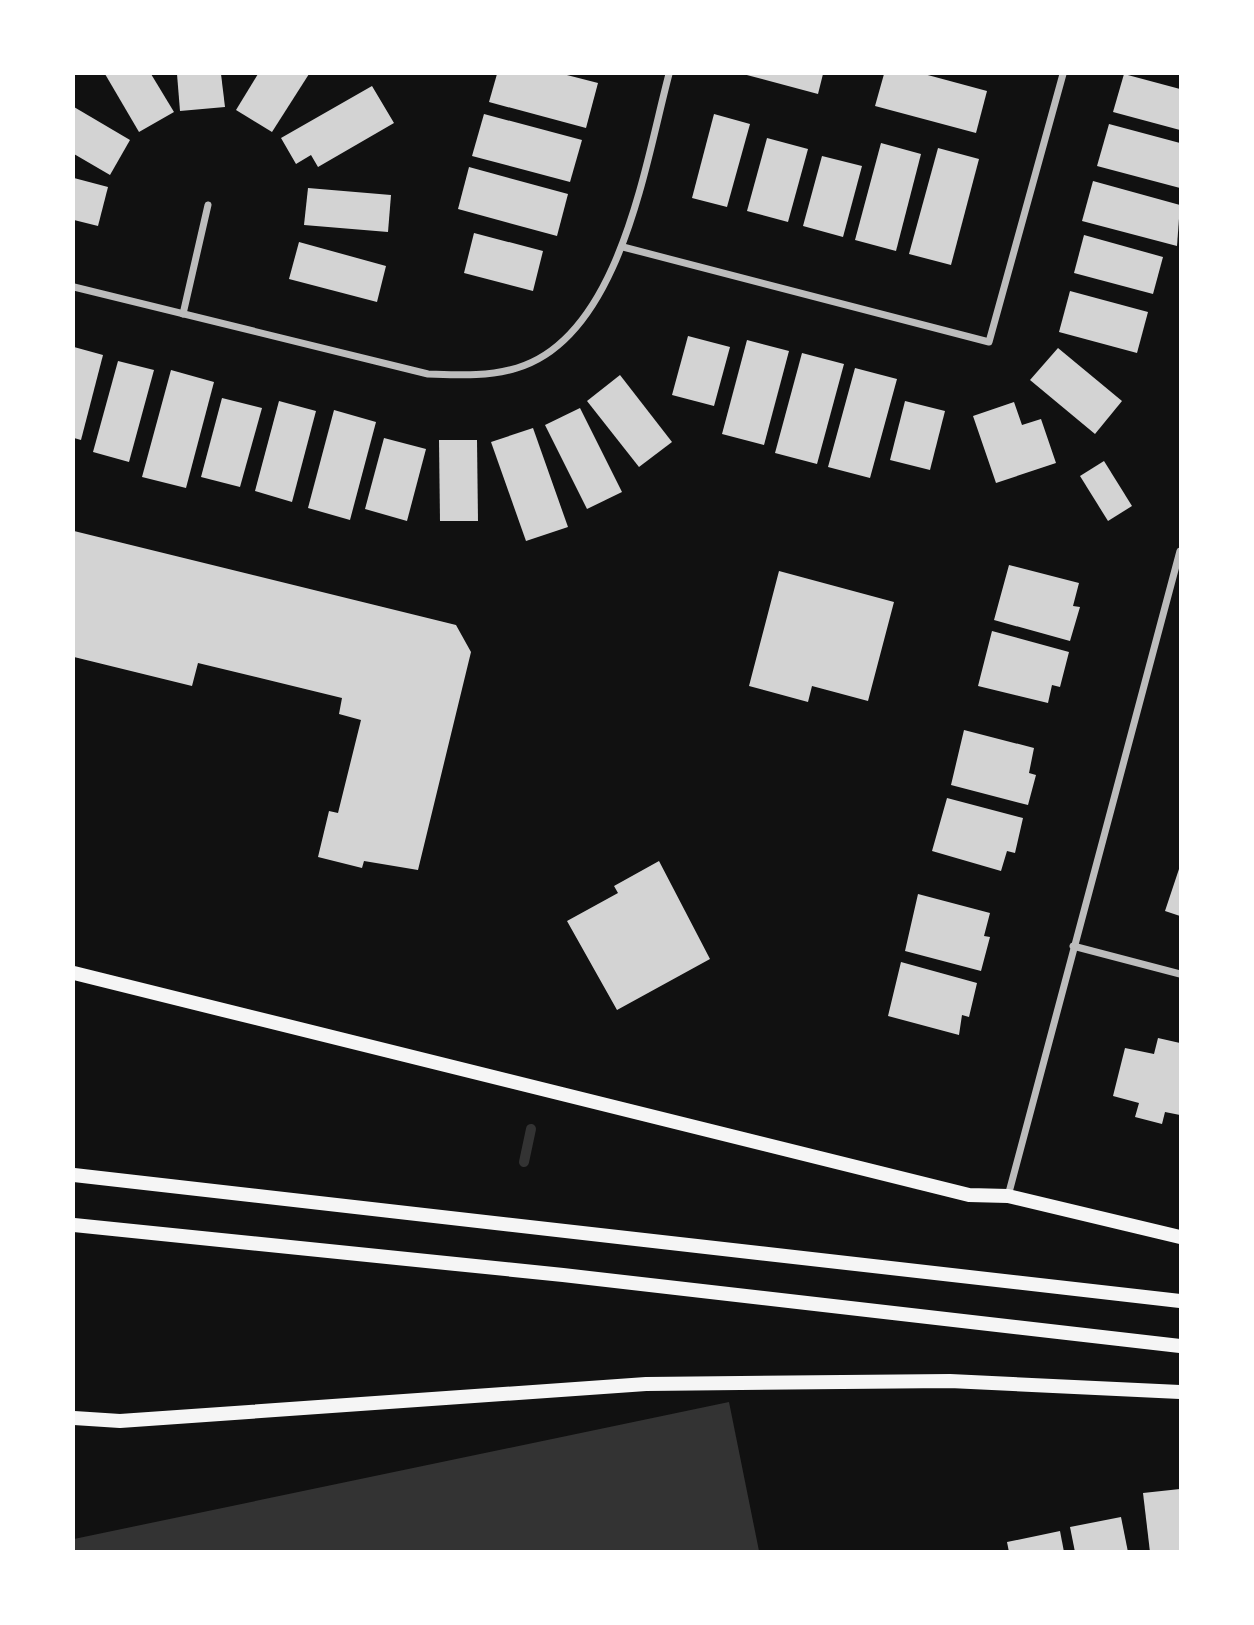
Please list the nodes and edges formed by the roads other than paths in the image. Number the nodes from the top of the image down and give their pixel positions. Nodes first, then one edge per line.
1 (669, 74) edge
2 (1063, 74) edge
3 (208, 205) dead end
4 (623, 247) junction
5 (74, 287) edge
6 (183, 314) junction
7 (1181, 551) edge
8 (1073, 946) junction
9 (74, 973) edge
10 (1181, 974) edge
11 (74, 1175) edge
12 (1008, 1196) junction
13 (74, 1225) edge
14 (1181, 1237) edge
15 (1181, 1301) edge
16 (1181, 1346) edge
17 (1181, 1392) edge
18 (74, 1418) edge

1 - 4 street
2 - 4 street
3 - 6 street
4 - 6 street
5 - 6 street
7 - 8 street
8 - 10 street
8 - 12 street
9 - 12 main road
11 - 15 main road
12 - 14 main road
13 - 16 main road
17 - 18 main road

